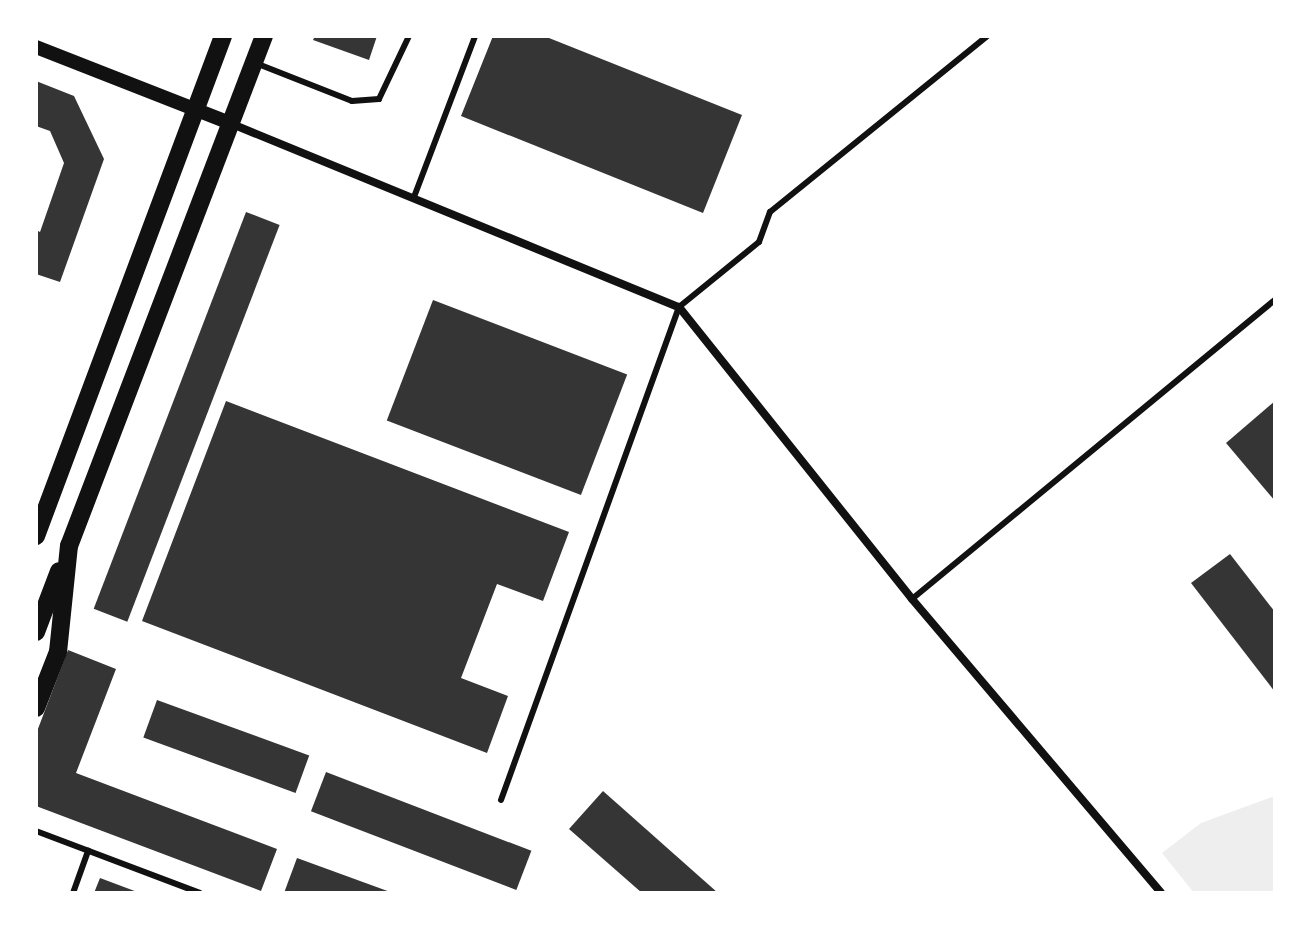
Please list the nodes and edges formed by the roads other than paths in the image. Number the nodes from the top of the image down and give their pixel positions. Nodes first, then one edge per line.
1 (223, 36) edge
2 (264, 36) edge
3 (409, 36) edge
4 (475, 36) edge
5 (987, 36) edge
6 (36, 47) edge
7 (255, 63) junction
8 (196, 110) junction
9 (232, 124) junction
10 (414, 197) junction
11 (1275, 300) edge
12 (679, 307) junction
13 (37, 535) edge
14 (69, 546) junction
15 (912, 599) junction
16 (36, 632) edge
17 (36, 708) edge
18 (501, 800) dead end
19 (36, 831) edge
20 (88, 851) junction
21 (73, 893) edge
22 (200, 893) edge
23 (1161, 893) edge

1 - 8 main road
2 - 7 main road
3 - 7 lane
4 - 10 lane
5 - 12 lane
6 - 8 street
7 - 9 main road
8 - 9 street
8 - 13 main road
9 - 10 street
9 - 14 main road
10 - 12 street
11 - 15 lane
12 - 15 street
12 - 18 lane
14 - 16 main road
14 - 17 main road
15 - 23 street
19 - 20 lane
20 - 21 lane
20 - 22 lane

